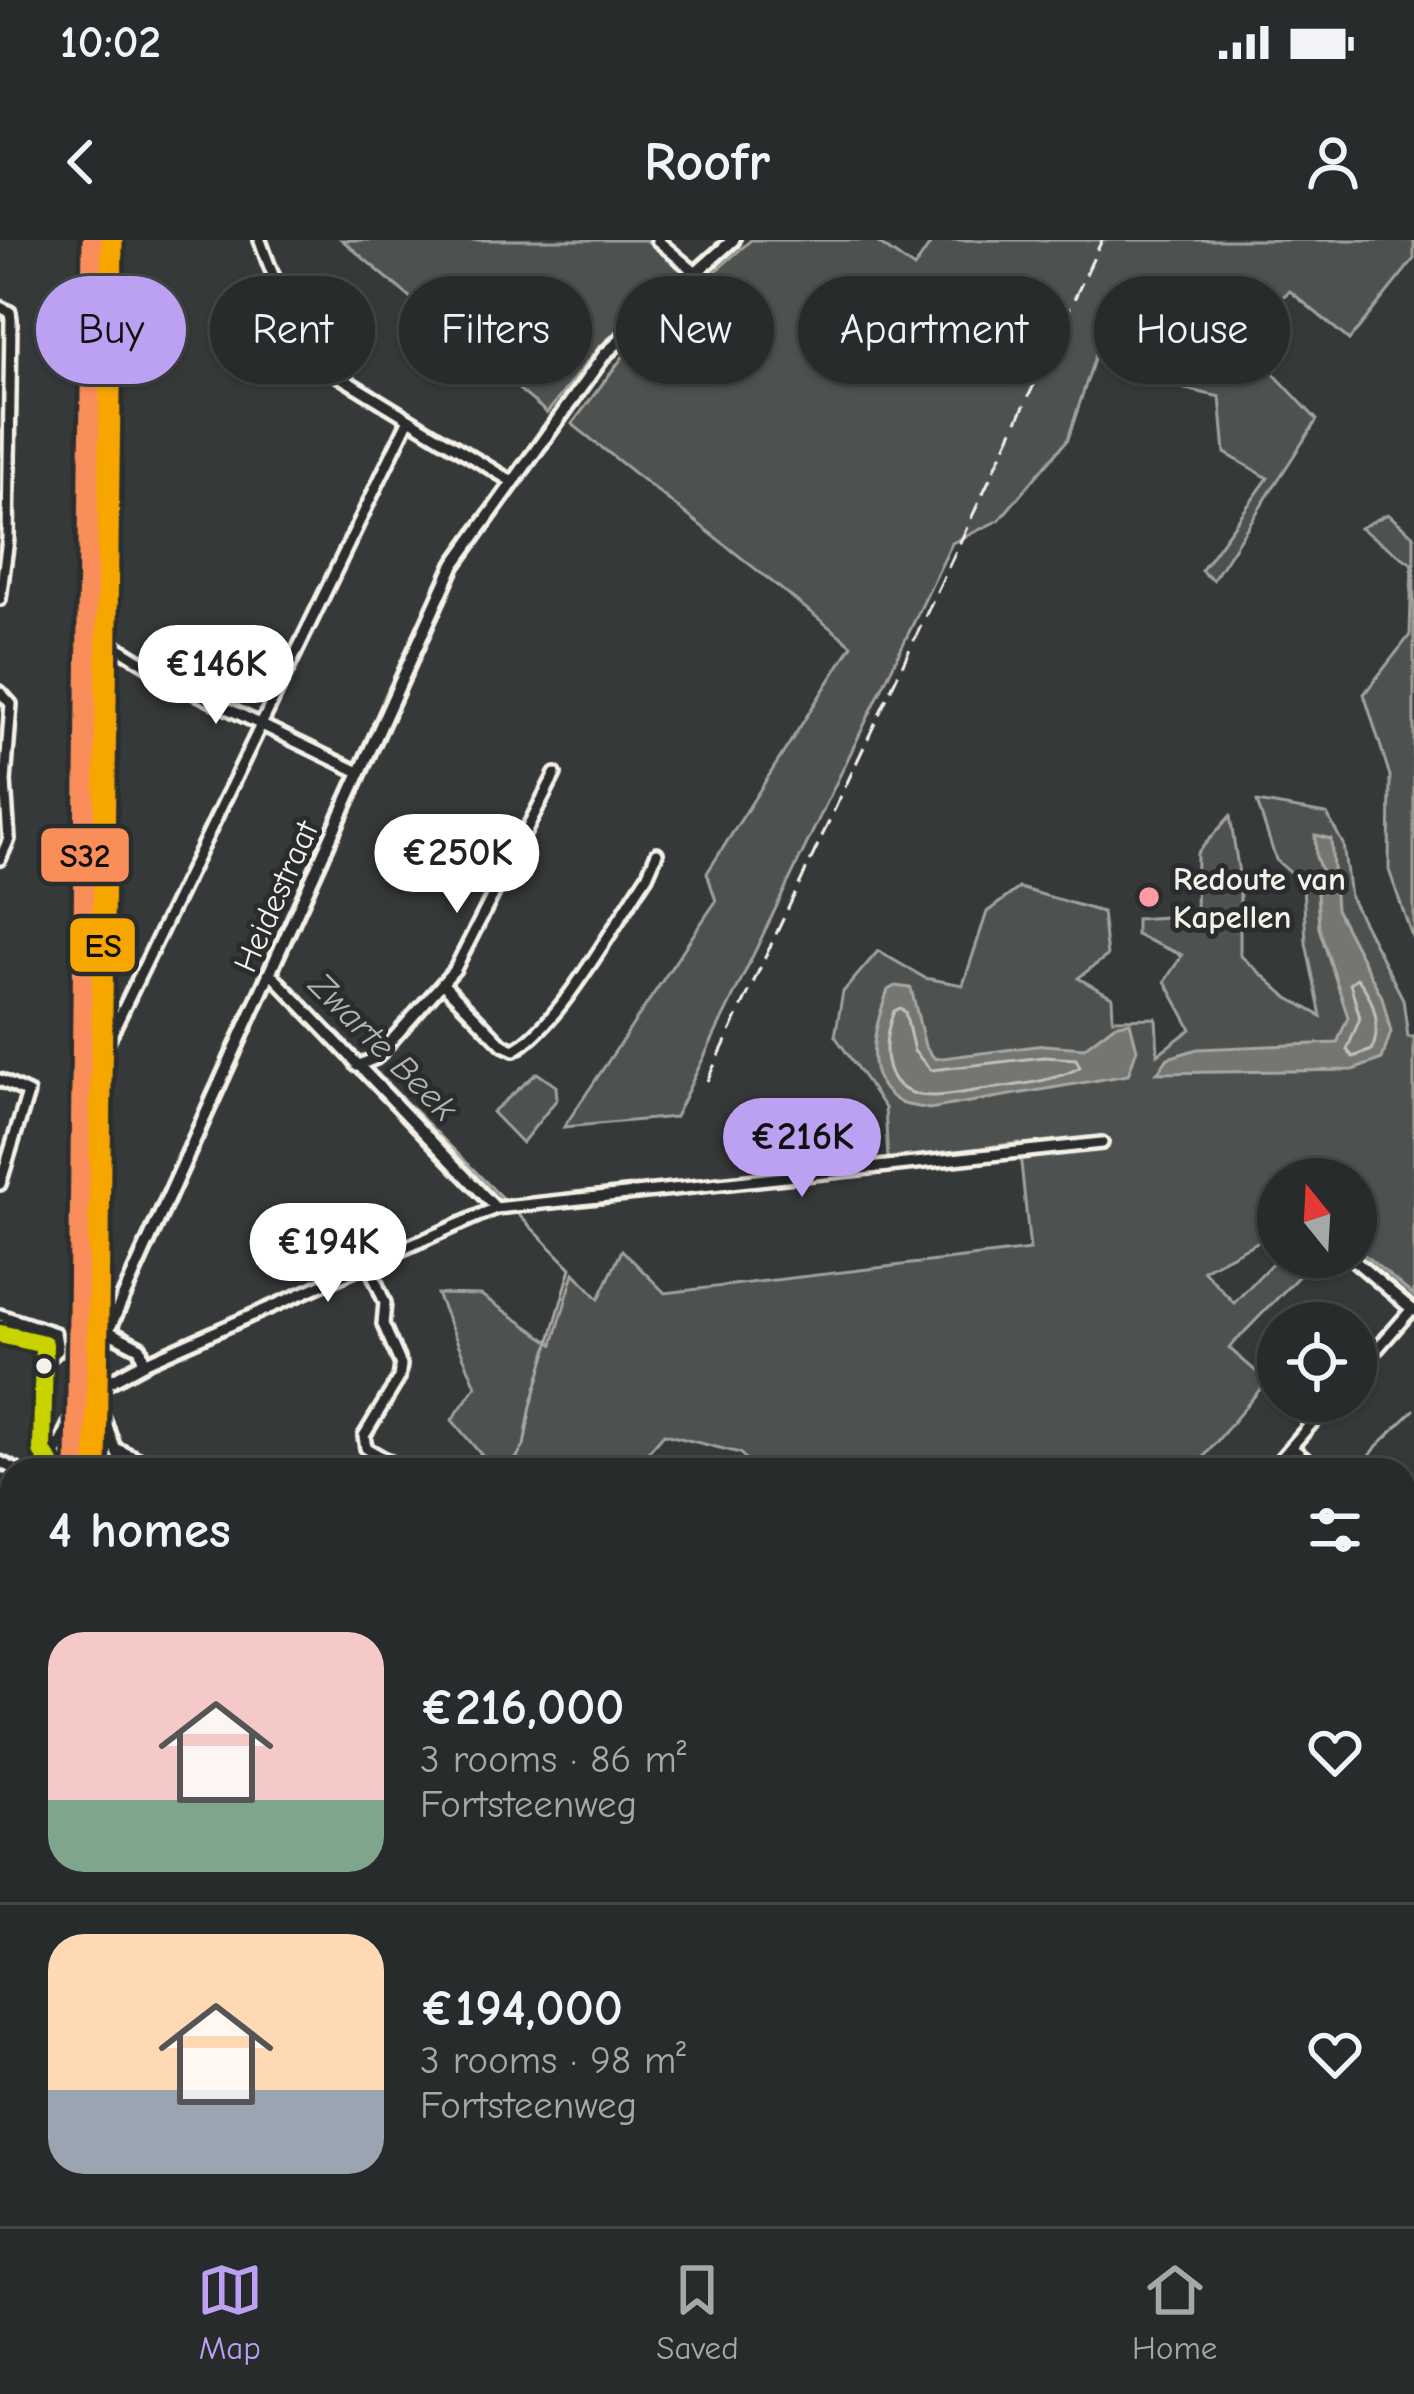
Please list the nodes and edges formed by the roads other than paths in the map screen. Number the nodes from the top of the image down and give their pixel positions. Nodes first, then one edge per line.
1 (103, 240) edge
2 (260, 240) edge
3 (657, 240) edge
4 (733, 240) edge
5 (696, 273) junction
6 (0, 308) edge
7 (409, 419) junction
8 (511, 481) junction
9 (4, 515) edge
10 (0, 599) edge
11 (98, 635) junction
12 (0, 692) edge
13 (263, 724) junction
14 (359, 772) junction
15 (555, 774) dead end
16 (657, 853) dead end
17 (0, 859) edge
18 (271, 974) junction
19 (442, 984) junction
20 (357, 1066) junction
21 (92, 1074) junction
22 (0, 1080) edge
23 (1102, 1143) dead end
24 (0, 1184) edge
25 (496, 1208) junction
26 (368, 1263) junction
27 (1375, 1278) edge
28 (1413, 1310) edge
29 (0, 1316) edge
30 (37, 1327) junction
31 (110, 1332) junction
32 (0, 1334) edge
33 (44, 1344) junction
34 (100, 1349) junction
35 (1377, 1350) edge
36 (144, 1363) junction
37 (44, 1364) junction
38 (93, 1388) junction
39 (1313, 1422) edge
40 (45, 1430) junction
41 (58, 1443) junction
42 (1291, 1447) junction
43 (117, 1448) junction
44 (45, 1458) edge
45 (52, 1458) edge
46 (120, 1458) edge
47 (137, 1458) edge
48 (383, 1458) edge
49 (1281, 1458) edge
50 (1304, 1458) edge

1 - 11 street
2 - 7 street
3 - 5 street
4 - 5 street, Heidestraat
5 - 8 street, Heidestraat
6 - 9 street
7 - 8 street
7 - 13 street
8 - 14 street, Heidestraat
9 - 10 street
11 - 13 street
11 - 21 street
12 - 17 street
13 - 14 street
13 - 21 street
14 - 18 street, Heidestraat
15 - 19 street
16 - 19 street
18 - 20 street
18 - 31 street, Heidestraat
19 - 20 street
20 - 25 street
21 - 34 street
22 - 24 street
23 - 25 street
25 - 26 street
26 - 36 street
26 - 48 street
27 - 28 street
28 - 35 street
29 - 30 street
30 - 33 street
30 - 37 street
31 - 34 street, Heidestraat
31 - 36 street
32 - 33 street
33 - 37 street
34 - 38 street, Heidestraat
36 - 38 street
37 - 40 street
38 - 41 street
38 - 43 street
39 - 42 street
40 - 41 street
40 - 44 street
41 - 45 street
42 - 49 street
42 - 50 street
43 - 46 street
43 - 47 street

